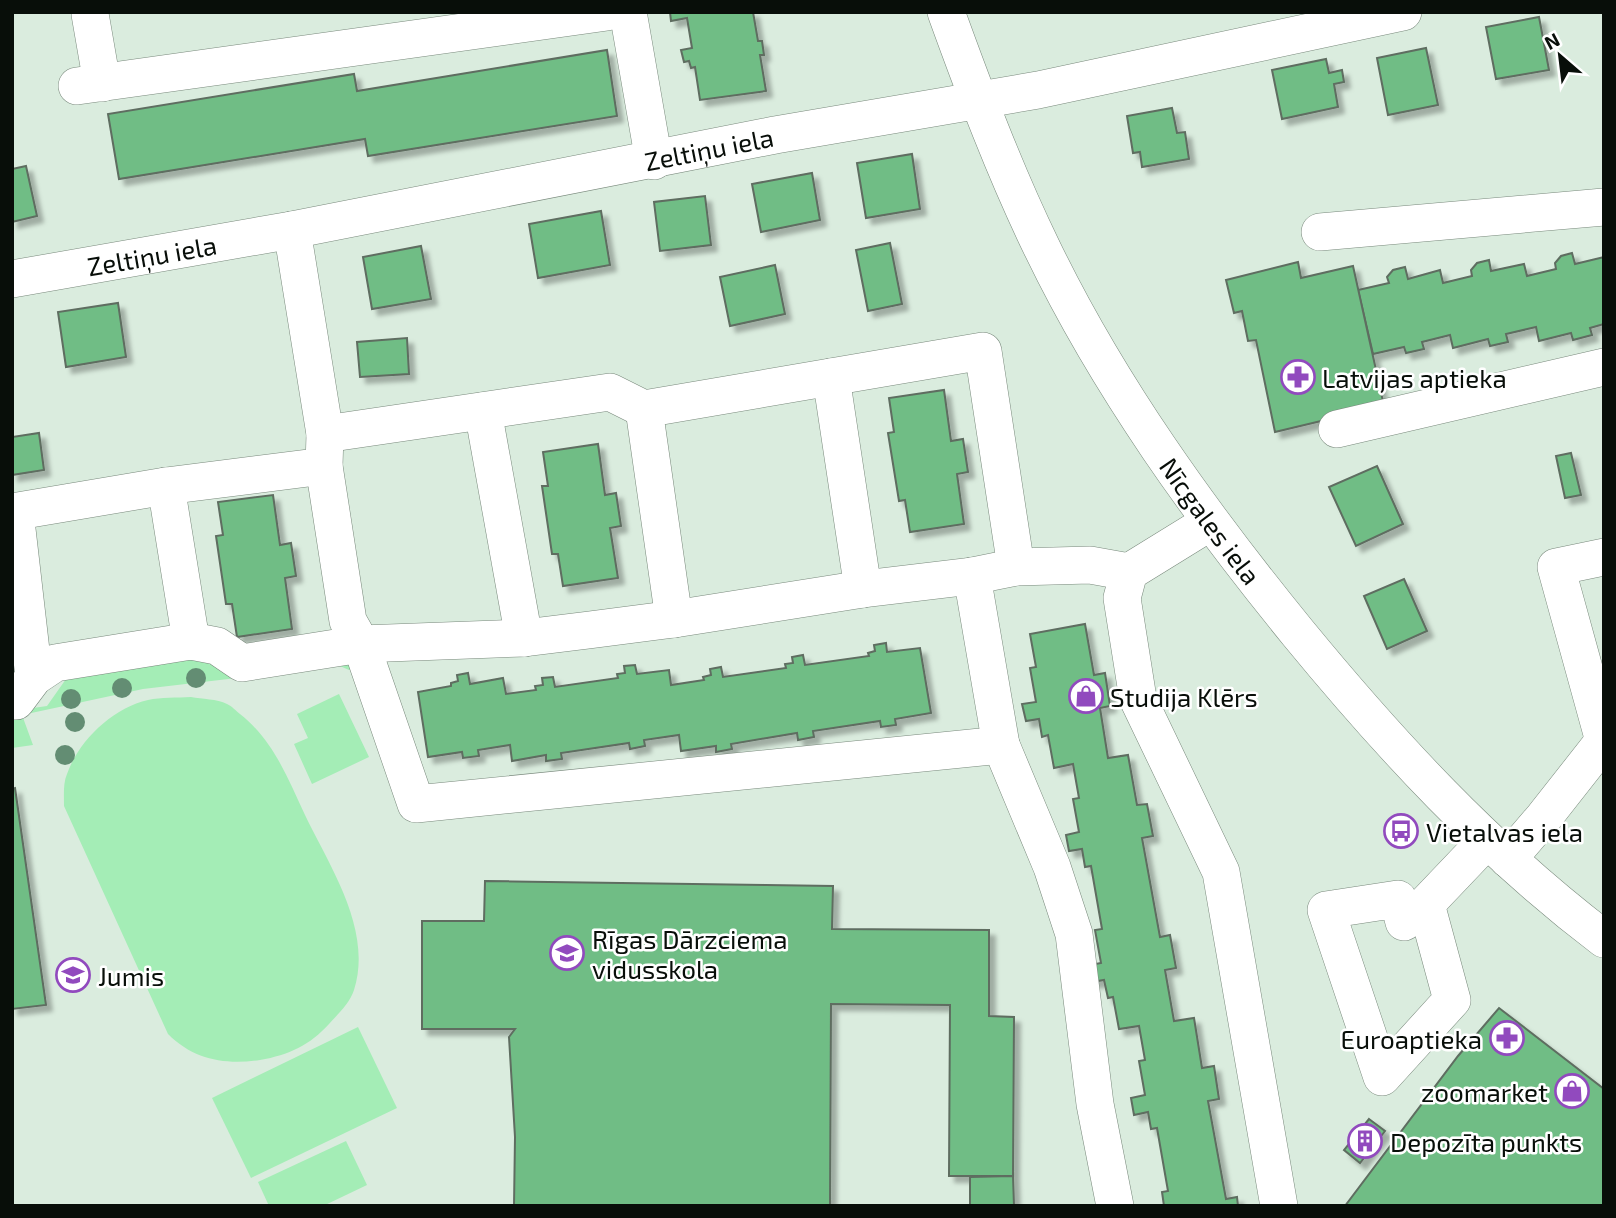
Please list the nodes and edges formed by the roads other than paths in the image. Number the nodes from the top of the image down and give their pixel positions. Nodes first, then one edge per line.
1 (607, 12) edge
2 (628, 12) edge
3 (946, 12) edge
4 (1403, 12) edge
5 (90, 13) edge
6 (979, 100) junction
7 (654, 161) junction
8 (1604, 207) edge
9 (292, 230) junction
10 (1320, 232) dead end
11 (12, 279) edge
12 (1604, 367) edge
13 (831, 377) junction
14 (644, 409) junction
15 (482, 411) junction
16 (1338, 429) dead end
17 (325, 450) junction
18 (166, 486) junction
19 (14, 512) edge
20 (1210, 522) junction
21 (1604, 557) edge
22 (1016, 567) junction
23 (1129, 572) junction
24 (972, 576) junction
25 (863, 589) junction
26 (674, 619) junction
27 (524, 638) junction
28 (191, 641) junction
29 (360, 644) junction
30 (23, 689) edge
31 (1603, 741) edge
32 (1001, 745) junction
33 (1497, 850) junction
34 (1426, 904) junction
35 (1604, 939) edge
36 (1115, 1206) edge
37 (1279, 1206) edge

1 - 5 street
2 - 7 street
3 - 6 street, Nīcgales iela
4 - 6 street, Zeltiņu iela
6 - 7 street, Zeltiņu iela
6 - 20 street, Nīcgales iela
7 - 9 street, Zeltiņu iela
8 - 10 street
9 - 11 street, Zeltiņu iela
9 - 17 street
12 - 16 street
13 - 14 street
13 - 22 street
13 - 25 street
14 - 15 street
14 - 26 street
15 - 17 street
15 - 27 street
17 - 18 street
17 - 29 street
18 - 19 street
18 - 28 street
19 - 30 street
20 - 23 street
20 - 33 street, Nīcgales iela
21 - 31 street
22 - 23 street
22 - 24 street
23 - 37 street
24 - 25 street
24 - 32 street
25 - 26 street
26 - 27 street
27 - 29 street
28 - 29 street
28 - 30 street
29 - 32 street
31 - 33 street
32 - 36 street
33 - 34 street
33 - 35 street, Nīcgales iela
34 - 34 street

